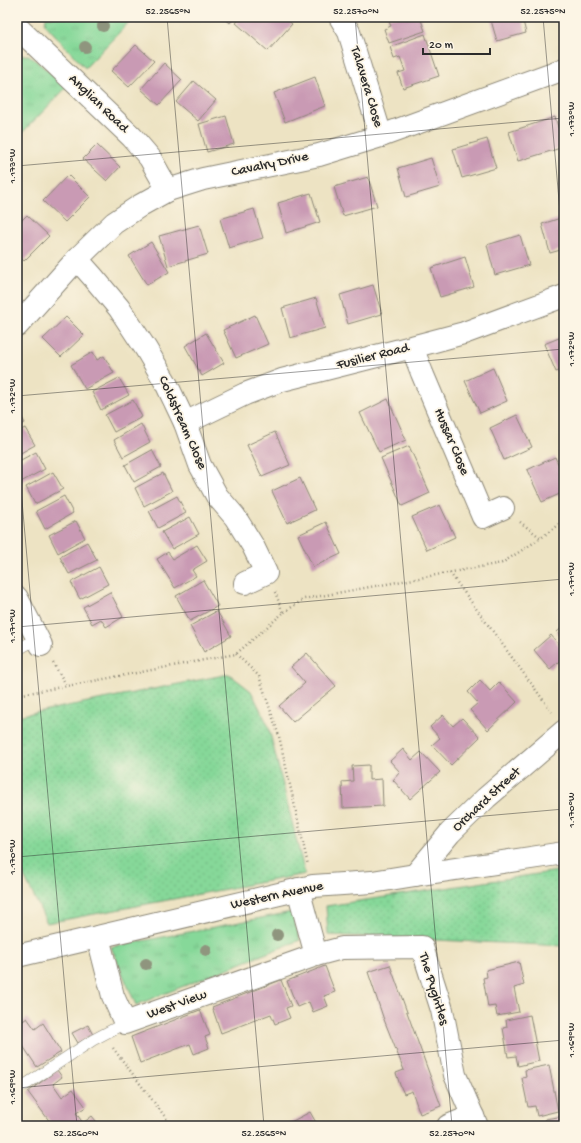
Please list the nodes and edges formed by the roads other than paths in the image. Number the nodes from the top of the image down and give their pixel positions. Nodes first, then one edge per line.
1 (340, 17) edge
2 (17, 27) edge
3 (564, 69) edge
4 (381, 136) junction
5 (168, 190) junction
6 (77, 259) junction
7 (564, 296) edge
8 (17, 326) edge
9 (412, 347) junction
10 (185, 422) junction
11 (503, 508) road end
12 (245, 582) dead end
13 (17, 598) edge
14 (40, 641) joint
15 (17, 650) edge
16 (559, 724) edge
17 (564, 853) edge
18 (415, 875) junction
19 (305, 888) junction
20 (98, 937) junction
21 (316, 955) junction
22 (17, 956) edge
23 (125, 1023) junction
24 (25, 1085) dead end
25 (475, 1121) edge
26 (448, 1126) edge

1 - 4 street, Talavera Close
2 - 5 street, Anglian Road
3 - 4 street, Cavalry Drive
4 - 5 street, Cavalry Drive
5 - 6 street, Cavalry Drive
6 - 8 street, Cavalry Drive
6 - 10 street, Coldstream Close
7 - 9 street, Fusilier Road
9 - 10 street, Fusilier Road
9 - 11 street, Hussar Close
10 - 12 street, Coldstream Close
13 - 14 street
14 - 15 lane
16 - 18 street, Orchard Street
17 - 18 street, Western Avenue
18 - 19 street, Western Avenue
19 - 20 street, Western Avenue
19 - 21 street
20 - 22 street, Western Avenue
20 - 23 street
21 - 23 street, West View
21 - 25 street, The Pyghtles
23 - 24 lane
25 - 26 street

